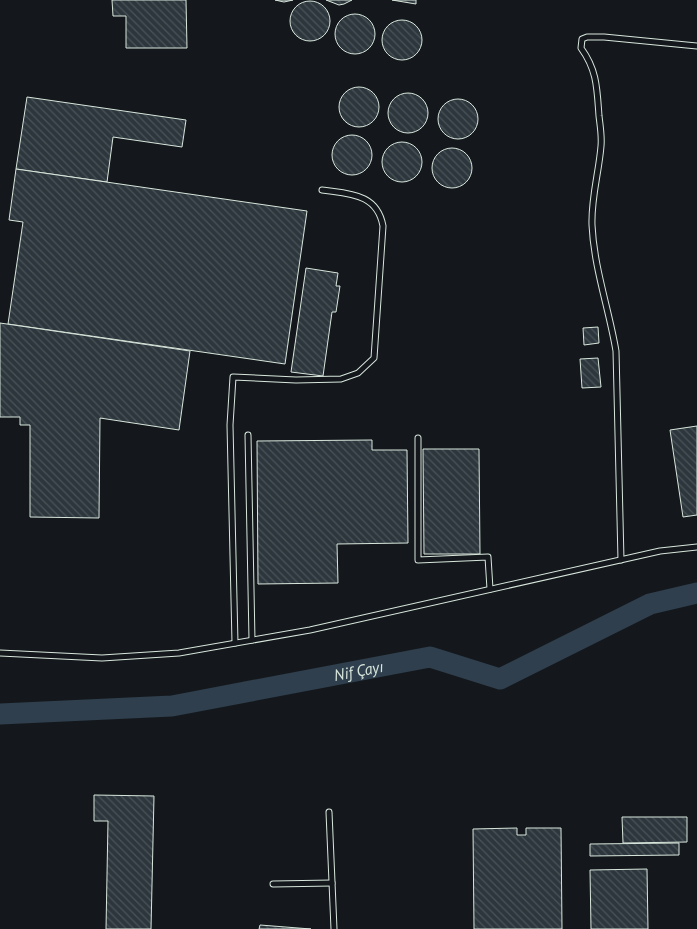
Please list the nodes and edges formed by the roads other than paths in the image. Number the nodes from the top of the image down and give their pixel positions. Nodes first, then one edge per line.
1 (697, 46) edge
2 (322, 190) dead end
3 (248, 435) dead end
4 (418, 438) dead end
5 (697, 547) edge
6 (622, 560) junction
7 (490, 589) junction
8 (252, 640) junction
9 (235, 643) junction
10 (0, 653) edge
11 (329, 812) dead end
12 (332, 883) junction
13 (273, 884) dead end
14 (334, 929) edge

1 - 6 lane
2 - 9 lane
3 - 8 lane
4 - 7 lane
5 - 6 lane
6 - 7 lane
7 - 8 lane
8 - 9 lane
9 - 10 lane
11 - 12 lane
12 - 13 lane
12 - 14 lane

